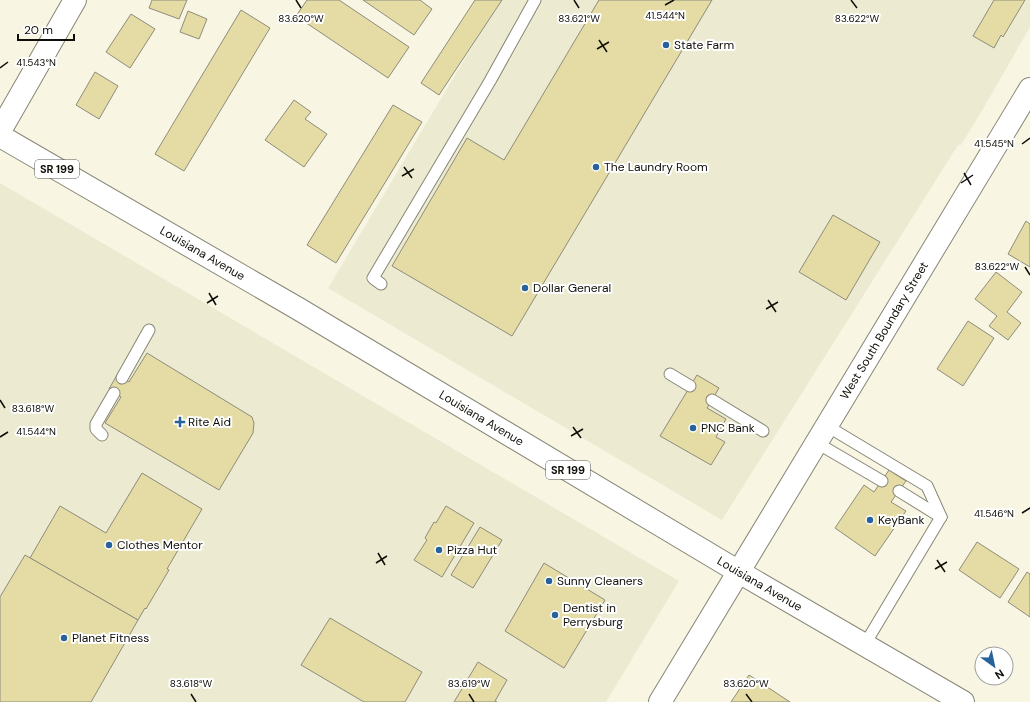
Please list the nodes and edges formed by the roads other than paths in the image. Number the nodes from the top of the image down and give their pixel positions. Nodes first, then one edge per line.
1 (75, 0) edge
2 (535, 0) edge
3 (1030, 89) edge
4 (0, 131) edge
5 (0, 136) edge
6 (381, 284) dead end
7 (149, 330) dead end
8 (670, 374) dead end
9 (122, 378) dead end
10 (690, 386) dead end
11 (114, 393) dead end
12 (712, 400) dead end
13 (763, 431) dead end
14 (102, 435) dead end
15 (822, 435) junction
16 (882, 481) dead end
17 (899, 491) dead end
18 (941, 517) junction
19 (739, 572) junction
20 (865, 644) junction
21 (660, 702) edge
22 (963, 702) edge

1 - 4 main road
2 - 6 lane
3 - 15 main road, West South Boundary Street
5 - 19 main road, Louisiana Avenue / SR 199
7 - 9 lane
8 - 10 lane
11 - 14 lane
12 - 13 lane
15 - 16 lane
15 - 18 lane
15 - 19 main road, West South Boundary Street
17 - 18 lane
18 - 20 lane
19 - 20 main road, Louisiana Avenue / SR 199
19 - 21 main road, West South Boundary Street
20 - 22 main road, Louisiana Avenue / SR 199

